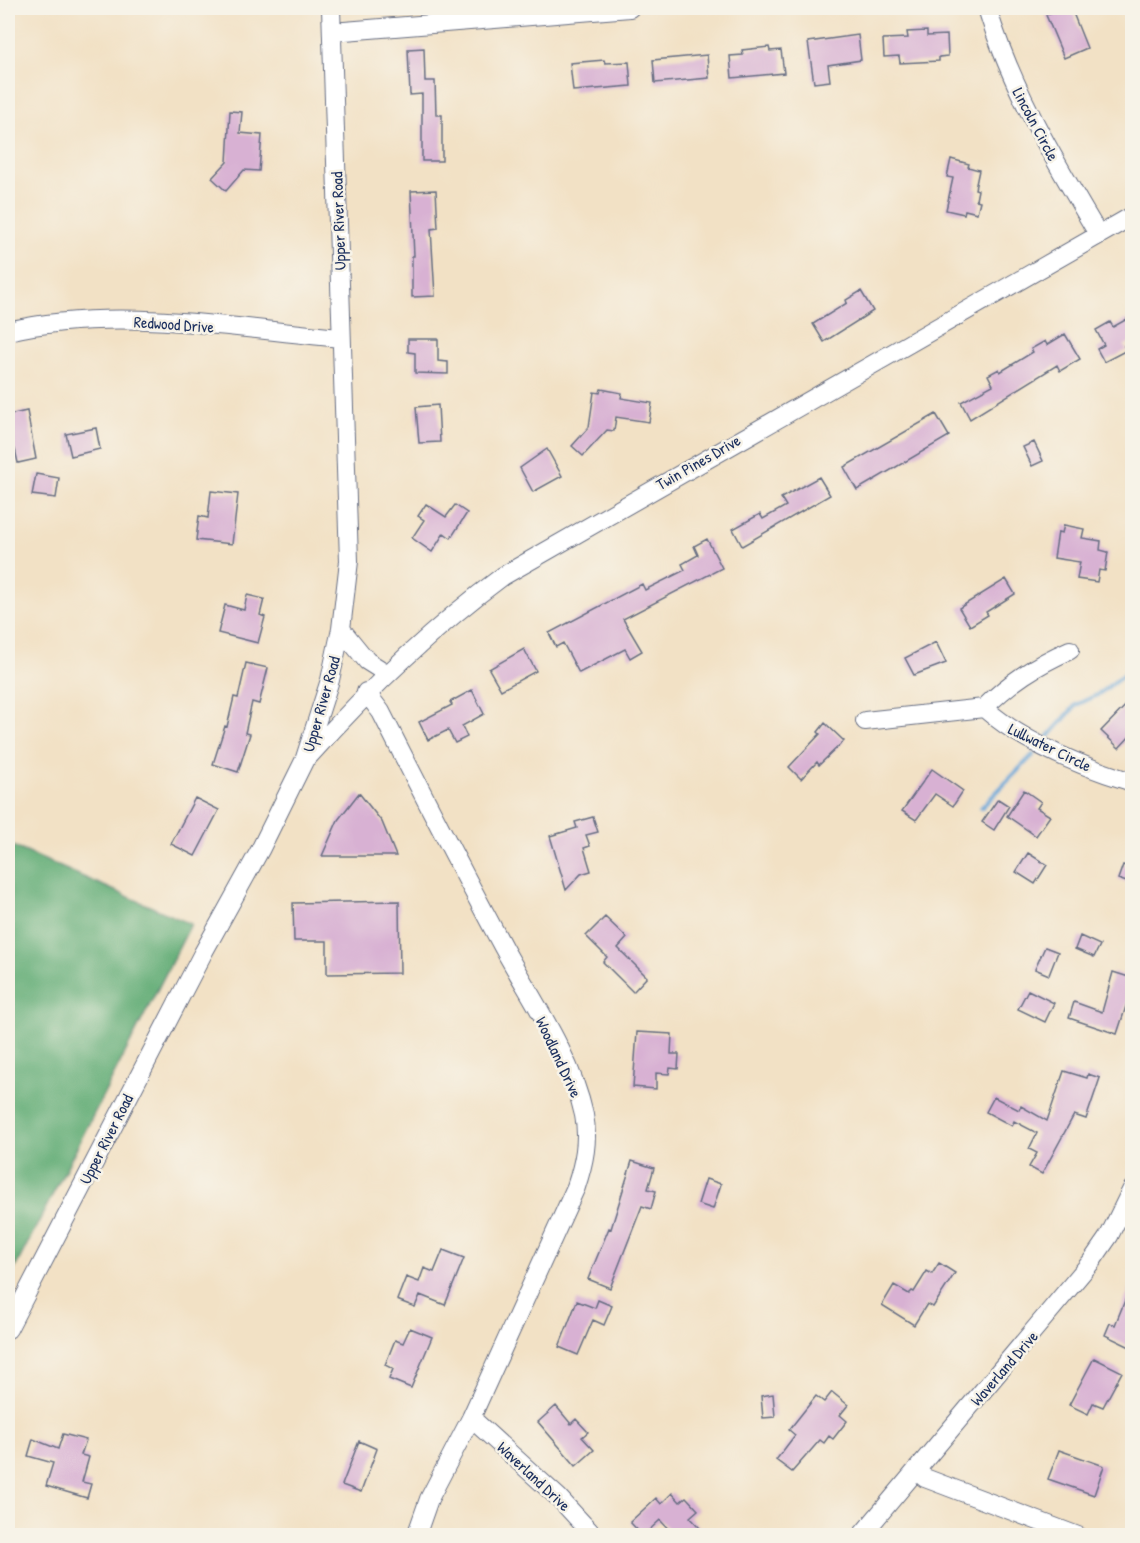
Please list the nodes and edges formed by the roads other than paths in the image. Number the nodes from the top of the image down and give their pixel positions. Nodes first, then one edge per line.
1 (331, 8) edge
2 (630, 8) edge
3 (987, 8) edge
4 (332, 32) junction
5 (1132, 216) edge
6 (1098, 234) junction
7 (8, 331) edge
8 (341, 338) junction
9 (341, 629) junction
10 (1070, 650) dead end
11 (386, 673) junction
12 (366, 692) junction
13 (984, 708) junction
14 (865, 721) dead end
15 (304, 761) junction
16 (1132, 782) edge
17 (1132, 1189) edge
18 (8, 1329) edge
19 (471, 1418) junction
20 (916, 1470) junction
21 (416, 1536) edge
22 (594, 1536) edge
23 (861, 1536) edge
24 (1078, 1536) edge

1 - 4 street, Upper River Road
2 - 4 street
3 - 6 street, Lincoln Circle
4 - 8 street, Upper River Road
5 - 6 street, Twin Pines Drive
6 - 11 street, Twin Pines Drive
7 - 8 street, Redwood Drive
8 - 9 street, Upper River Road
9 - 11 street
9 - 15 street, Upper River Road
10 - 13 street
11 - 12 street, Twin Pines Drive
12 - 15 street, Twin Pines Drive
12 - 19 street, Woodland Drive
13 - 14 street
13 - 16 street, Lullwater Circle
15 - 18 street, Upper River Road
17 - 20 street, Waverland Drive
19 - 21 street, Woodland Drive
19 - 22 street, Waverland Drive
20 - 23 street, Waverland Drive
20 - 24 street

